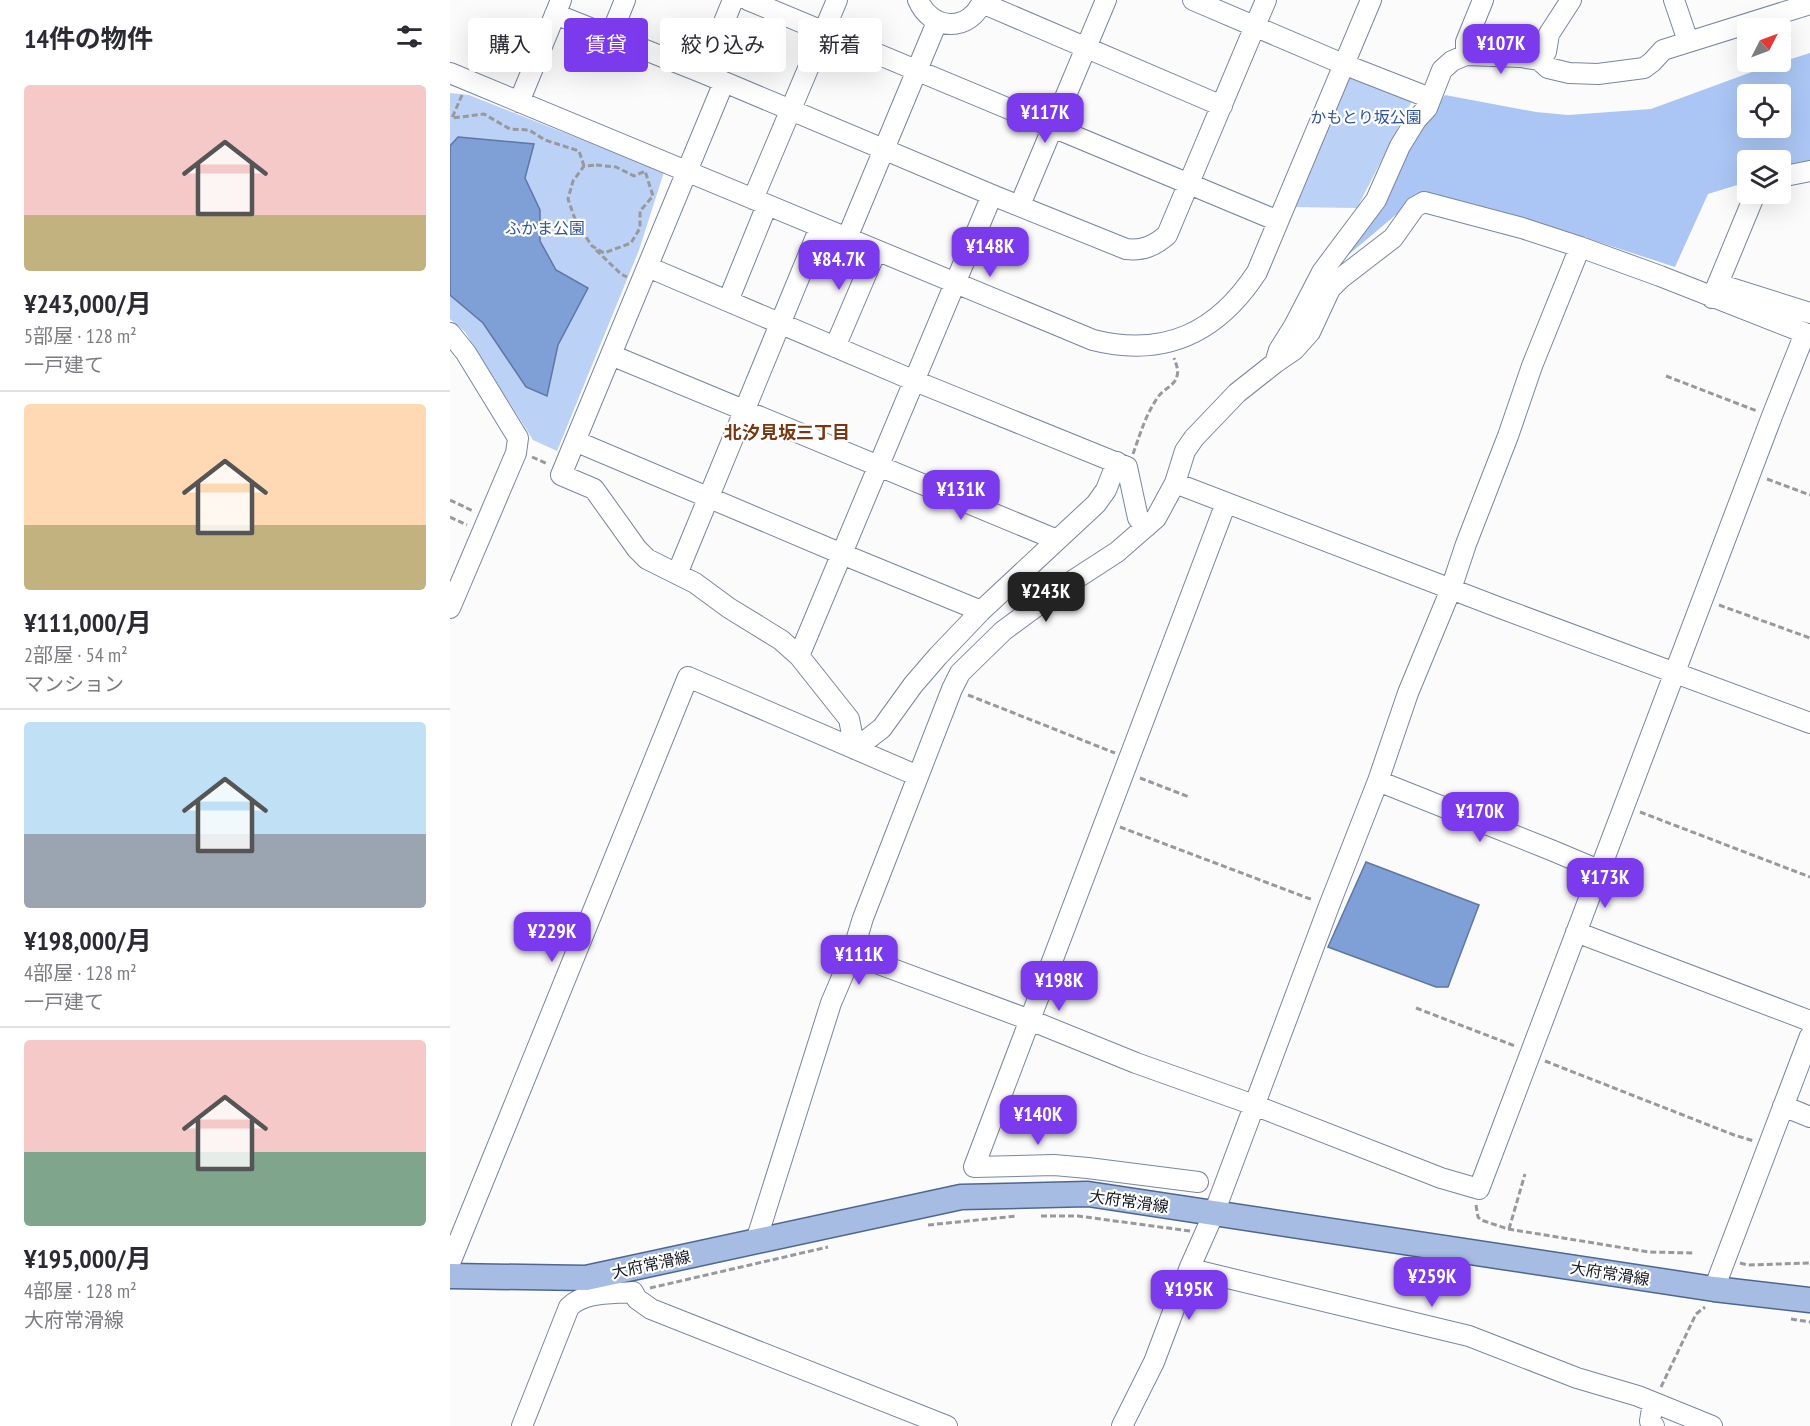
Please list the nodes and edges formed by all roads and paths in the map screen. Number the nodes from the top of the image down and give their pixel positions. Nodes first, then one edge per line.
1 (626, 0) edge
2 (733, 0) edge
3 (748, 0) edge
4 (837, 0) edge
5 (918, 0) edge
6 (1106, 0) edge
7 (1194, 0) edge
8 (1266, 0) edge
9 (1371, 0) edge
10 (1484, 0) edge
11 (1571, 0) edge
12 (1674, 0) edge
13 (982, 1) edge
14 (1810, 3) edge
15 (558, 7) edge
16 (577, 18) edge
17 (618, 18) edge
18 (829, 18) edge
19 (798, 20) edge
20 (937, 22) junction
21 (1256, 26) junction
22 (1688, 41) junction
23 (1086, 47) junction
24 (648, 52) edge
25 (882, 55) edge
26 (1466, 55) junction
27 (1539, 60) junction
28 (1343, 64) junction
29 (916, 69) junction
30 (807, 72) edge
31 (450, 73) edge
32 (703, 73) junction
33 (469, 81) junction
34 (724, 82) junction
35 (1430, 98) junction
36 (519, 102) junction
37 (1222, 106) junction
38 (791, 110) junction
39 (451, 119) edge
40 (1053, 127) junction
41 (884, 149) junction
42 (584, 166) junction
43 (1810, 171) edge
44 (687, 172) junction
45 (1791, 175) edge
46 (1189, 184) junction
47 (992, 195) junction
48 (760, 202) junction
49 (1751, 204) edge
50 (1020, 206) junction
51 (1278, 221) junction
52 (820, 227) junction
53 (847, 238) junction
54 (592, 246) junction
55 (1580, 247) junction
56 (876, 251) junction
57 (645, 276) junction
58 (955, 284) junction
59 (1715, 291) junction
60 (728, 301) junction
61 (1810, 313) edge
62 (780, 323) junction
63 (450, 333) edge
64 (1169, 342) junction
65 (835, 347) junction
66 (611, 355) junction
67 (1275, 363) junction
68 (1666, 376) dead end
69 (915, 381) junction
70 (744, 411) junction
71 (1772, 416) junction
72 (575, 441) junction
73 (516, 453) junction
74 (1122, 465) junction
75 (879, 467) junction
76 (563, 471) junction
77 (1750, 473) junction
78 (1175, 483) junction
79 (1810, 495) edge
80 (708, 498) junction
81 (450, 500) edge
82 (1226, 503) junction
83 (488, 518) junction
84 (1146, 526) junction
85 (1057, 540) junction
86 (842, 554) junction
87 (677, 574) junction
88 (1451, 589) junction
89 (1704, 599) junction
90 (450, 608) edge
91 (981, 611) junction
92 (1810, 638) edge
93 (799, 656) junction
94 (1675, 673) junction
95 (952, 688) junction
96 (1810, 723) edge
97 (855, 749) junction
98 (1126, 765) junction
99 (918, 776) junction
100 (1378, 781) junction
101 (1189, 798) dead end
102 (1625, 806) junction
103 (1104, 821) junction
104 (1599, 872) junction
105 (1810, 877) edge
106 (1329, 906) junction
107 (1576, 932) junction
108 (852, 954) junction
109 (1416, 1008) dead end
110 (1030, 1020) junction
111 (1810, 1021) edge
112 (1810, 1036) edge
113 (1530, 1054) junction
114 (1254, 1105) junction
115 (1783, 1106) junction
116 (1810, 1117) edge
117 (1768, 1145) junction
118 (1525, 1174) dead end
119 (1198, 1182) dead end
120 (1479, 1189) junction
121 (1214, 1213) junction
122 (1025, 1216) dead end
123 (1035, 1216) dead end
124 (927, 1226) dead end
125 (1509, 1229) junction
126 (1204, 1235) junction
127 (756, 1241) junction
128 (838, 1245) dead end
129 (1693, 1253) dead end
130 (1725, 1260) junction
131 (450, 1263) edge
132 (1810, 1263) edge
133 (1190, 1267) junction
134 (450, 1276) edge
135 (633, 1292) junction
136 (1710, 1298) junction
137 (1810, 1300) edge
138 (1790, 1319) dead end
139 (1810, 1322) edge
140 (1653, 1403) junction
141 (522, 1426) edge
142 (947, 1426) edge
143 (1122, 1426) edge
144 (1654, 1426) edge
145 (1712, 1426) edge

1 - 17 street
2 - 32 street
3 - 19 street
4 - 18 street
5 - 20 street
6 - 23 street
7 - 21 street
8 - 21 street
9 - 28 street
10 - 26 street
11 - 27 street
12 - 22 street
13 - 20 street
13 - 23 street
14 - 22 street
15 - 16 street
15 - 36 street
20 - 29 street
21 - 28 street
21 - 37 street
22 - 27 street
23 - 37 street
23 - 40 street
24 - 32 street
25 - 29 street
26 - 27 street
26 - 35 street
28 - 35 street
28 - 51 street
29 - 40 street
29 - 41 street
30 - 38 street
31 - 33 street
32 - 34 street
33 - 36 street
33 - 39 path
34 - 38 street
34 - 44 street
35 - 67 street
36 - 44 street
37 - 46 street
38 - 41 street
38 - 48 street
39 - 42 path
40 - 46 street
40 - 50 street
41 - 47 street
41 - 53 street
42 - 54 path
42 - 54 path
43 - 45 street
44 - 48 street
44 - 57 street
46 - 50 street
46 - 51 street
47 - 50 street
47 - 58 street
48 - 52 street
48 - 60 street
49 - 59 street
51 - 64 street
52 - 53 street
52 - 62 street
53 - 56 street
54 - 57 path
55 - 59 street
55 - 67 street
55 - 88 street
56 - 58 street
56 - 65 street
57 - 60 street
57 - 66 street
58 - 64 street
58 - 69 street
59 - 61 street
59 - 71 street
60 - 62 street
62 - 65 street
62 - 70 street
63 - 73 street
64 - 74 path
65 - 69 street
66 - 70 street
66 - 72 street
67 - 78 street
68 - 71 path
69 - 74 street
69 - 75 street
70 - 75 street
70 - 80 street
71 - 77 street
72 - 76 street
72 - 80 street
73 - 76 path
73 - 83 street
74 - 84 street
74 - 85 street
75 - 85 street
75 - 86 street
76 - 87 street
77 - 79 path
77 - 89 street
78 - 82 street
78 - 84 street
80 - 86 street
80 - 87 street
81 - 83 path
82 - 88 street
82 - 98 street
83 - 90 street
84 - 95 street
85 - 91 street
86 - 91 street
86 - 93 street
87 - 93 street
88 - 94 street
88 - 100 street
89 - 92 path
89 - 94 street
91 - 97 street
93 - 97 street
94 - 96 street
94 - 102 street
95 - 98 path
95 - 99 street
97 - 99 street
97 - 131 street
98 - 101 path
98 - 103 street
99 - 108 street
100 - 104 street
100 - 106 street
102 - 104 street
102 - 105 path
103 - 106 path
103 - 110 street
104 - 107 street
106 - 114 street
107 - 111 street
107 - 113 street
108 - 110 street
108 - 127 street
109 - 113 path
110 - 114 street
110 - 119 street
112 - 115 street
113 - 117 path
113 - 120 street
114 - 120 street
114 - 121 street
115 - 116 street
115 - 117 street
117 - 130 street
118 - 125 path
120 - 125 path
121 - 126 street
121 - 127 main road, 大府常滑線
121 - 136 main road, 大府常滑線
122 - 124 path
123 - 126 path
125 - 129 path
126 - 133 street
127 - 134 main road, 大府常滑線
128 - 135 path
130 - 132 path
130 - 136 street
133 - 140 street
133 - 143 street
135 - 141 street
135 - 142 street
136 - 137 main road, 大府常滑線
136 - 140 path
138 - 139 path
140 - 144 street
140 - 145 street

